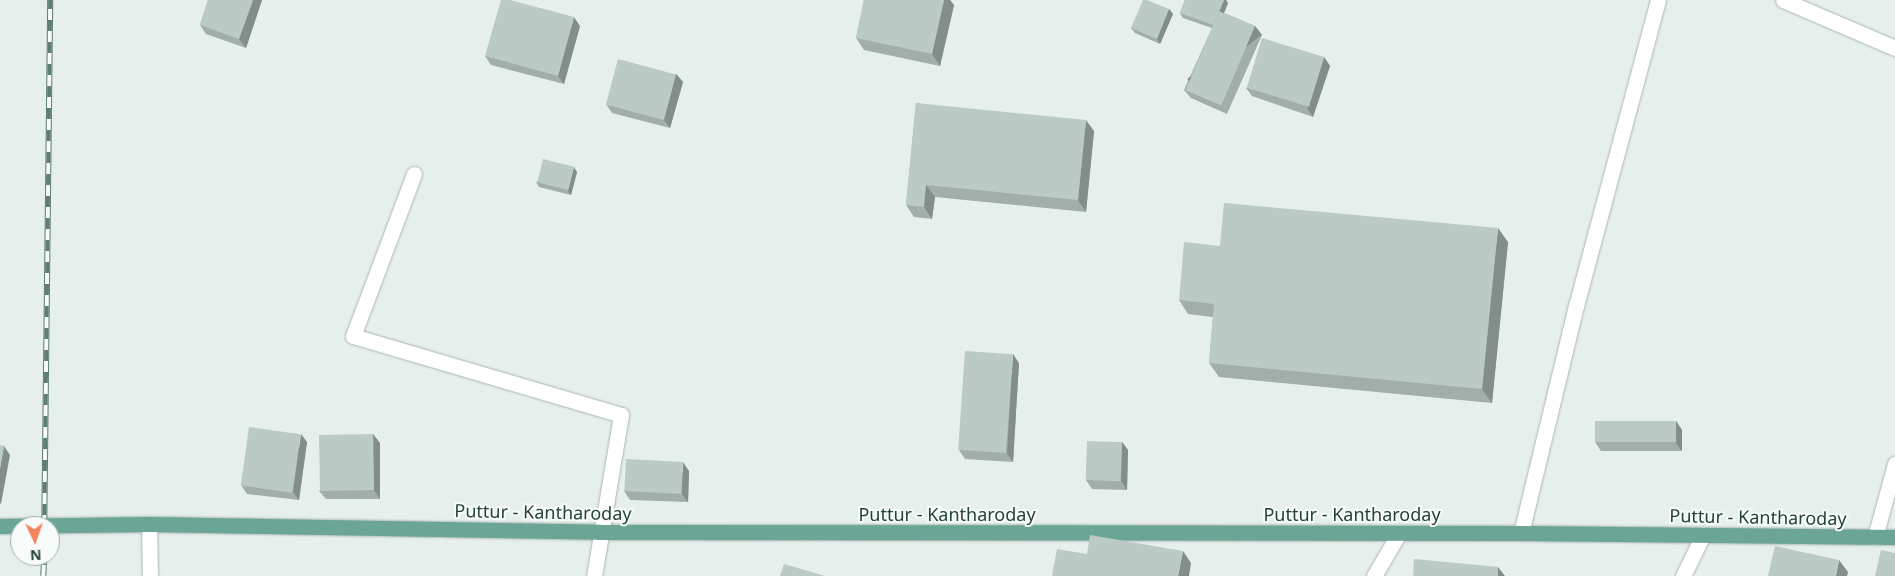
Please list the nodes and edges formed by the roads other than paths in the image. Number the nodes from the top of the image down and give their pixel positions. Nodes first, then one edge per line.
1 (1658, 0) edge
2 (1783, 0) edge
3 (1895, 48) edge
4 (414, 174) dead end
5 (1895, 464) edge
6 (149, 524) junction
7 (0, 526) edge
8 (600, 532) junction
9 (1399, 533) junction
10 (1521, 533) junction
11 (1703, 535) junction
12 (1875, 537) junction
13 (1895, 537) edge
14 (150, 576) edge
15 (594, 576) edge
16 (1374, 576) edge
17 (1683, 576) edge

1 - 10 street
2 - 3 street
4 - 8 street
5 - 12 street
6 - 7 main road, Puttur - Kantharoday
6 - 8 main road, Puttur - Kantharoday
6 - 14 street
8 - 9 main road, Puttur - Kantharoday
8 - 15 street
9 - 10 main road, Puttur - Kantharoday
9 - 16 street
10 - 11 main road, Puttur - Kantharoday
11 - 12 main road, Puttur - Kantharoday
11 - 17 street
12 - 13 main road, Puttur - Kantharoday

